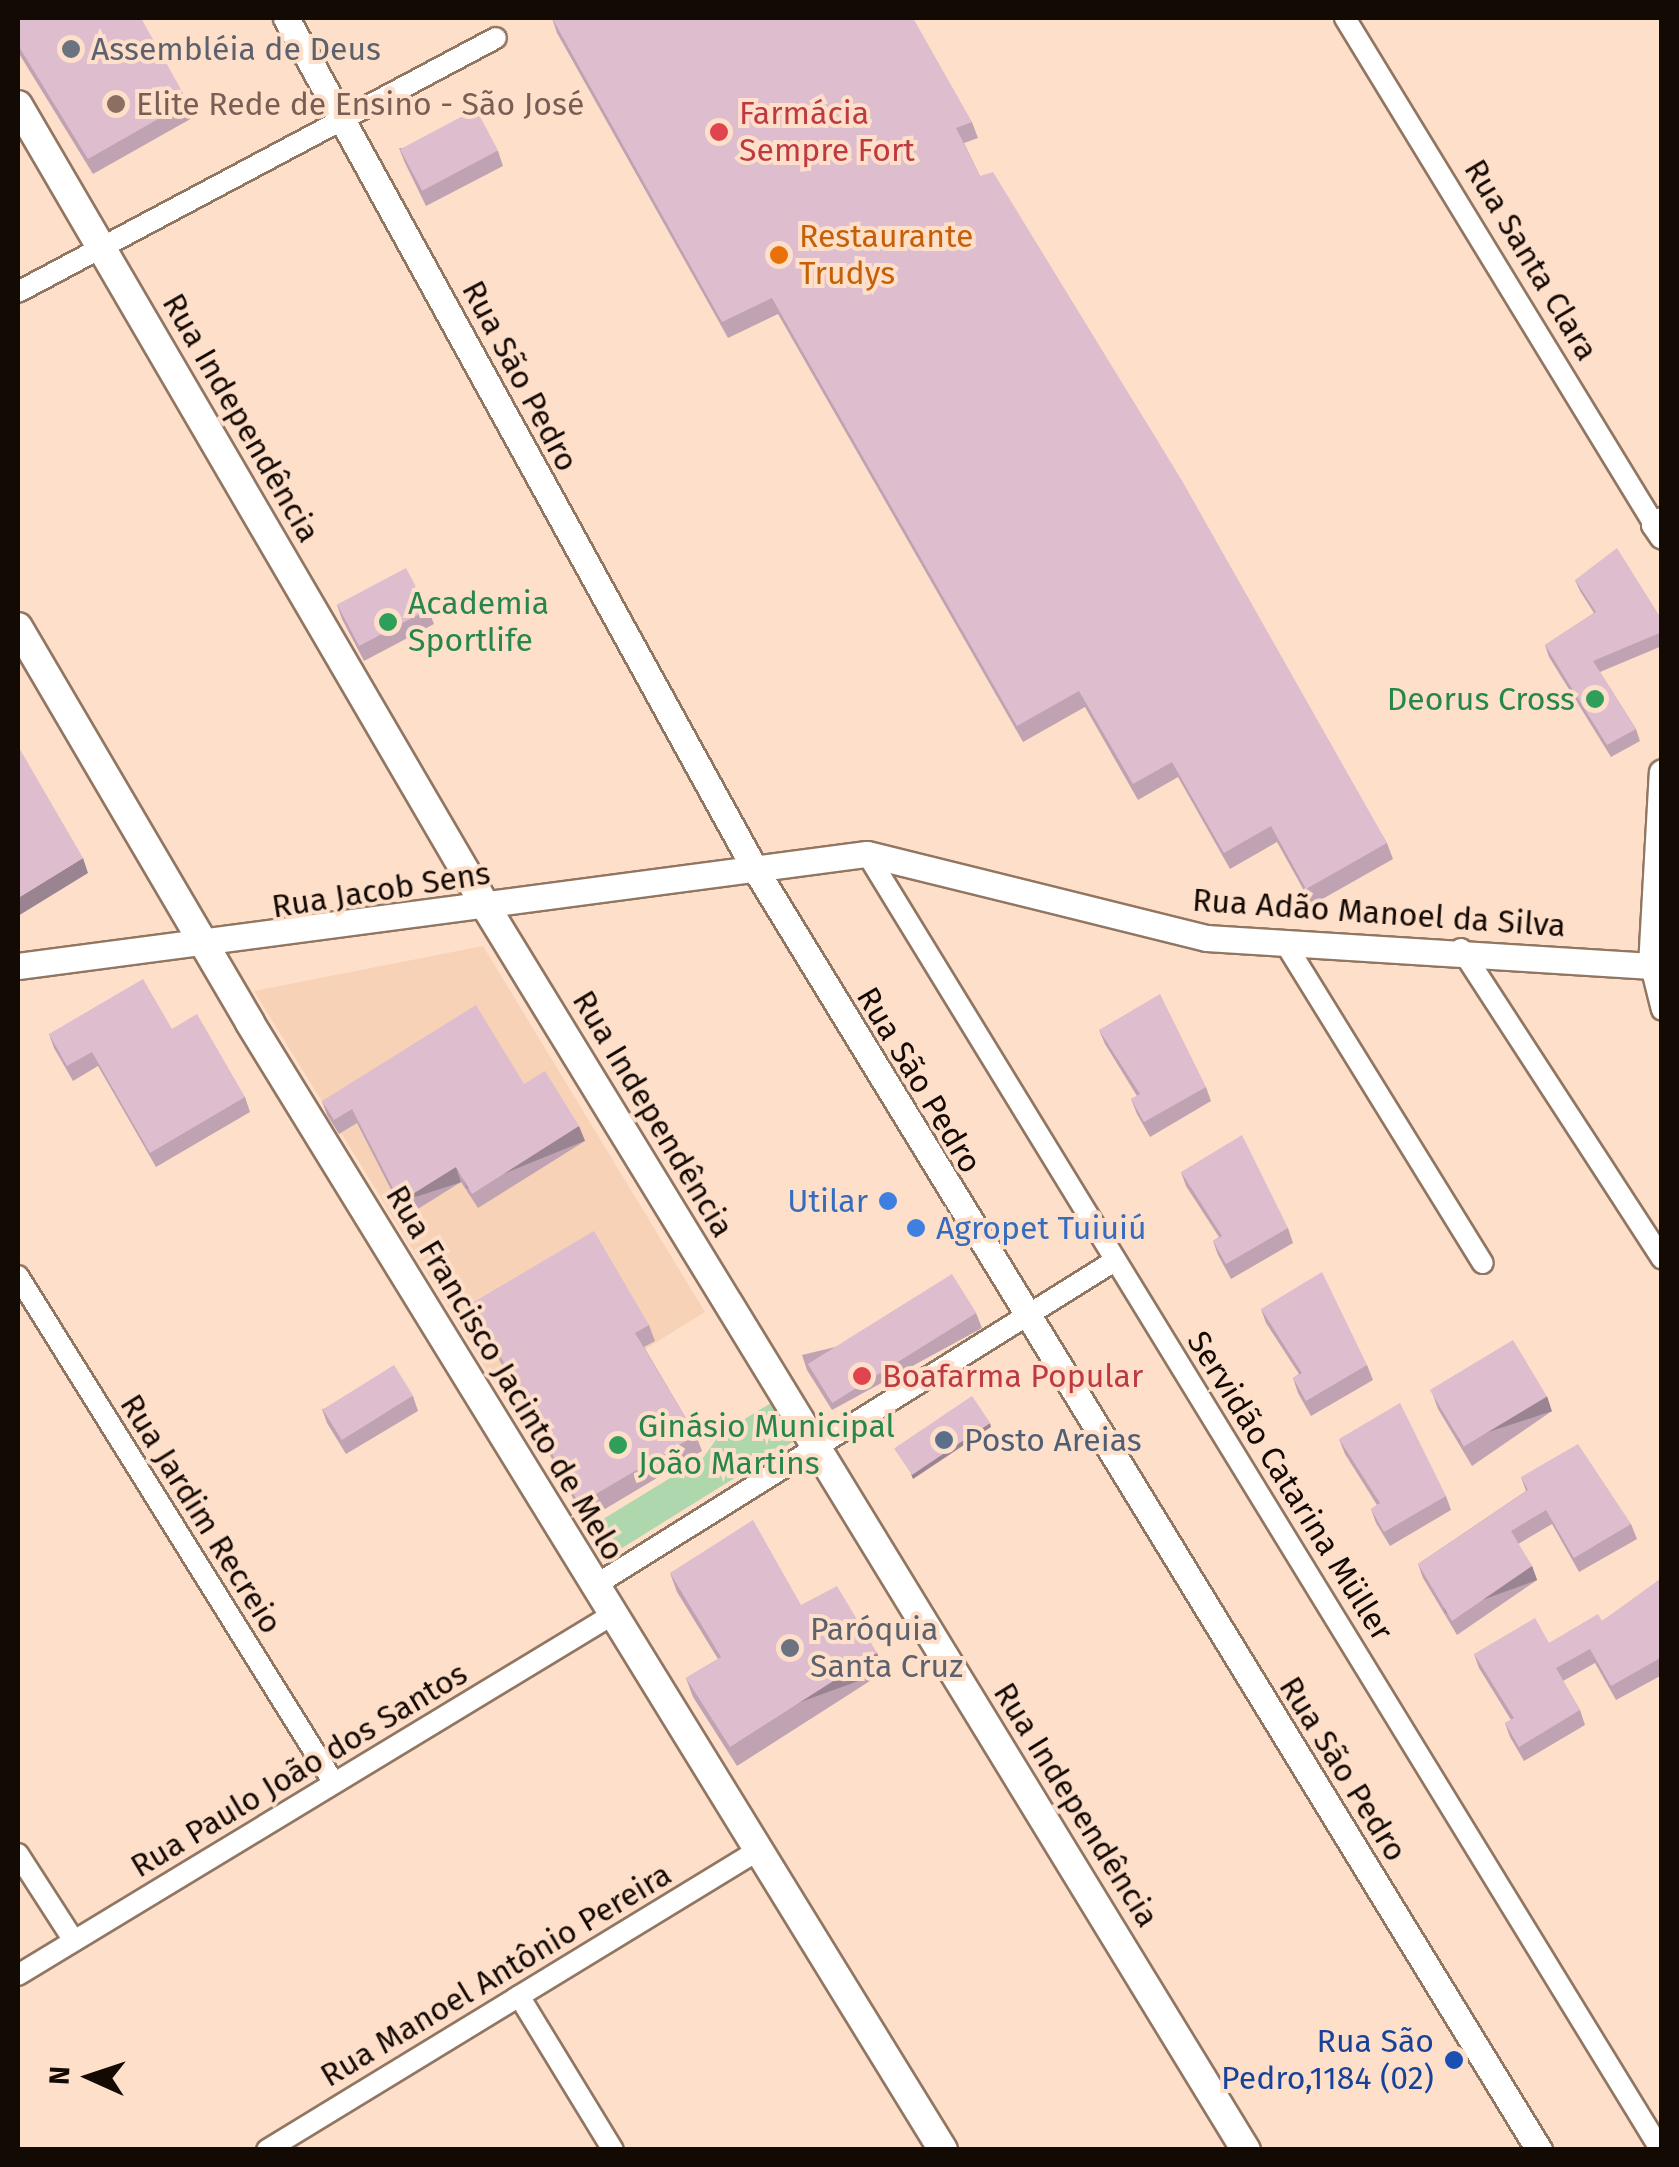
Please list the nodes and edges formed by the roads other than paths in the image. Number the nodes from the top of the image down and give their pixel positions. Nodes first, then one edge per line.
1 (286, 18) edge
2 (1345, 18) edge
3 (496, 38) dead end
4 (18, 104) edge
5 (342, 115) junction
6 (100, 247) junction
7 (18, 292) edge
8 (1659, 527) edge
9 (18, 626) edge
10 (1662, 772) edge
11 (867, 854) junction
12 (752, 864) junction
13 (486, 907) junction
14 (1285, 943) junction
15 (206, 948) junction
16 (1461, 949) junction
17 (18, 966) edge
18 (1651, 966) junction
19 (1662, 1010) edge
20 (1662, 1259) edge
21 (1116, 1260) junction
22 (1483, 1263) dead end
23 (18, 1276) edge
24 (1024, 1318) junction
25 (815, 1447) junction
26 (594, 1586) junction
27 (612, 1616) junction
28 (334, 1783) junction
29 (757, 1851) junction
30 (18, 1854) edge
31 (74, 1941) junction
32 (18, 1975) edge
33 (519, 1996) junction
34 (299, 2141) edge
35 (267, 2150) edge
36 (614, 2150) edge
37 (943, 2150) edge
38 (1246, 2150) edge
39 (1539, 2150) edge
40 (1661, 2150) edge

1 - 5 street, Rua São Pedro
2 - 8 street, Rua Santa Clara
3 - 5 street
4 - 6 main road, Rua Independência
5 - 6 street
5 - 12 street, Rua São Pedro
6 - 7 street
6 - 13 main road, Rua Independência
9 - 15 main road, Rua Francisco Jacinto de Melo
10 - 18 street
11 - 12 street, Rua Adão Manoel da Silva
11 - 14 street, Rua Adão Manoel da Silva
11 - 21 street, Servidão Catarina Müller
12 - 13 street, Rua Jacob Sens
12 - 24 street, Rua São Pedro
13 - 15 street, Rua Jacob Sens
13 - 25 main road, Rua Independência
14 - 16 street, Rua Adão Manoel da Silva
14 - 22 street
15 - 17 street, Rua Jacob Sens
15 - 26 main road, Rua Francisco Jacinto de Melo
16 - 18 street, Rua Adão Manoel da Silva
16 - 20 street
18 - 19 street
21 - 24 street
21 - 40 street, Servidão Catarina Müller
23 - 28 street, Rua Jardim Recreio
24 - 25 street
24 - 39 street, Rua São Pedro
25 - 26 street
25 - 38 main road, Rua Independência
26 - 27 main road, Rua Francisco Jacinto de Melo
27 - 28 street, Rua Paulo João dos Santos
27 - 29 main road, Rua Francisco Jacinto de Melo
28 - 31 street, Rua Paulo João dos Santos
29 - 33 street, Rua Manoel Antônio Pereira
29 - 37 main road, Rua Francisco Jacinto de Melo
30 - 31 street
31 - 32 street, Rua Paulo João dos Santos
33 - 34 street, Rua Manoel Antônio Pereira
33 - 36 street
34 - 35 street, Rua Manoel Antônio Pereira

